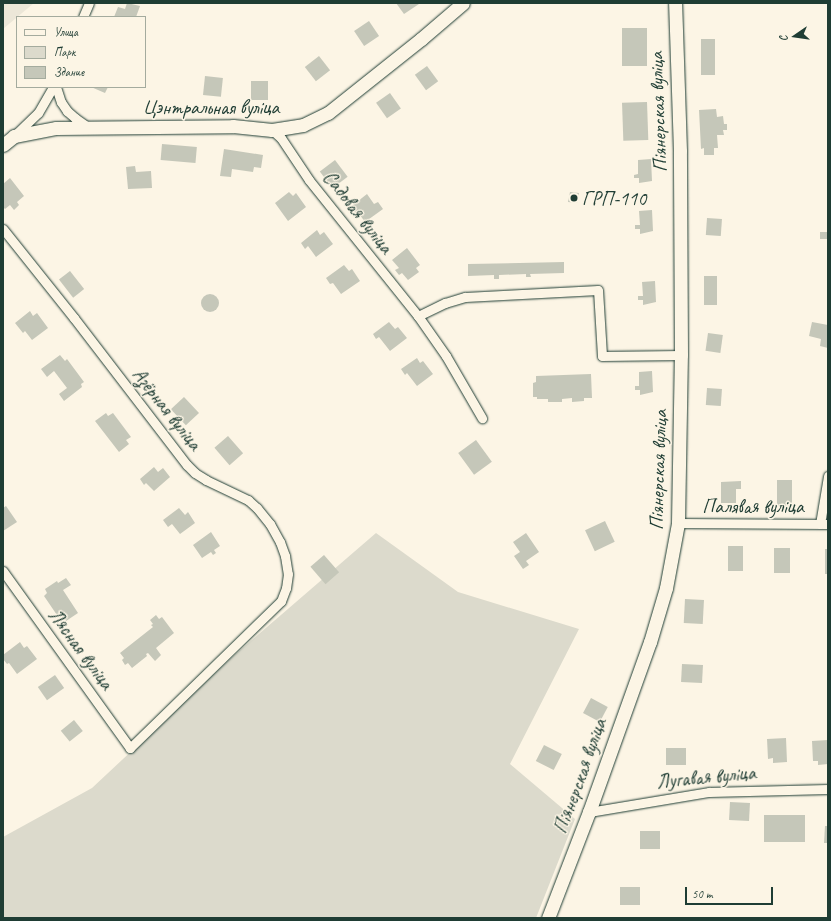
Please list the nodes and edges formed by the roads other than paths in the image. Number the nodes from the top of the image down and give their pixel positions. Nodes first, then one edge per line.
1 (89, 3) edge
2 (463, 3) edge
3 (675, 3) edge
4 (83, 16) edge
5 (52, 88) edge
6 (56, 88) edge
7 (88, 127) junction
8 (272, 130) junction
9 (14, 136) junction
10 (3, 145) edge
11 (3, 229) edge
12 (418, 316) junction
13 (681, 355) junction
14 (482, 418) dead end
15 (828, 476) edge
16 (678, 523) junction
17 (824, 524) edge
18 (3, 571) edge
19 (130, 748) joint
20 (828, 789) edge
21 (589, 812) junction
22 (548, 918) edge

1 - 4 street
2 - 8 street, Цэнтральная вуліца
3 - 13 street, Піянерская вуліца
5 - 9 street, Цэнтральная вуліца
6 - 7 street
7 - 8 street, Цэнтральная вуліца
7 - 9 street, Цэнтральная вуліца
8 - 12 street, Садовая вуліца
9 - 10 street, Цэнтральная вуліца
11 - 19 street, Азёрная вуліца
12 - 13 street
12 - 14 street, Садовая вуліца
13 - 16 street, Піянерская вуліца
15 - 17 street
16 - 17 street, Палявая вуліца
16 - 21 street, Піянерская вуліца
18 - 19 street, Лясная вуліца
20 - 21 street, Лугавая вуліца
21 - 22 street, Піянерская вуліца

